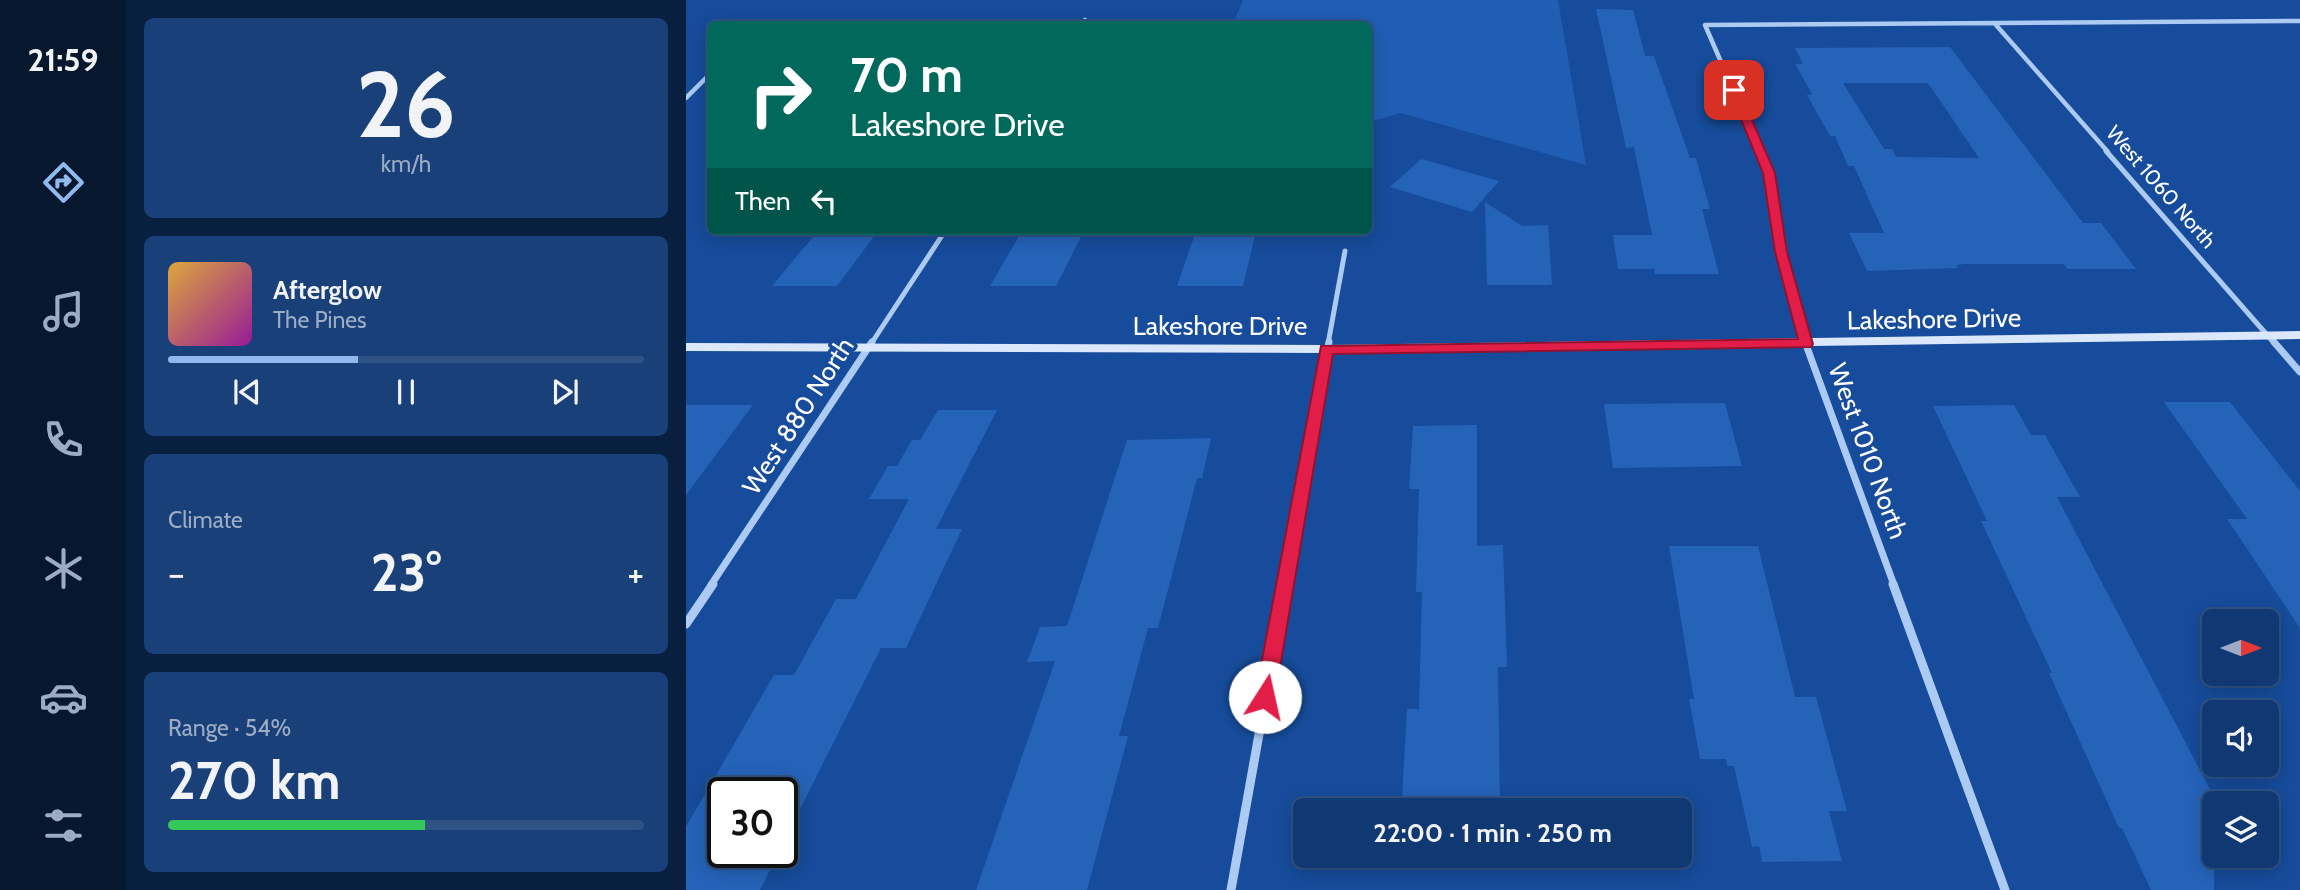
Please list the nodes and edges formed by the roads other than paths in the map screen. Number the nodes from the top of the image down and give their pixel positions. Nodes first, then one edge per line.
1 (2300, 22) edge
2 (1996, 25) junction
3 (707, 77) edge
4 (686, 98) edge
5 (942, 235) edge
6 (1345, 251) dead end
7 (2300, 335) edge
8 (2270, 337) junction
9 (1806, 344) junction
10 (686, 347) edge
11 (867, 349) junction
12 (1326, 349) junction
13 (2300, 372) edge
14 (686, 624) edge
15 (1231, 890) edge
16 (2005, 890) edge

1 - 2 street
2 - 8 street, West 1060 North
2 - 9 street, West 1010 North
3 - 4 street
5 - 11 street, West 880 North
6 - 12 street
7 - 8 street, Lakeshore Drive
8 - 9 street, Lakeshore Drive
8 - 13 street, West 1060 North
9 - 12 street, Lakeshore Drive
9 - 16 street, West 1010 North
10 - 11 street, Lakeshore Drive
11 - 12 street, Lakeshore Drive
11 - 14 street, West 880 North
12 - 15 street

